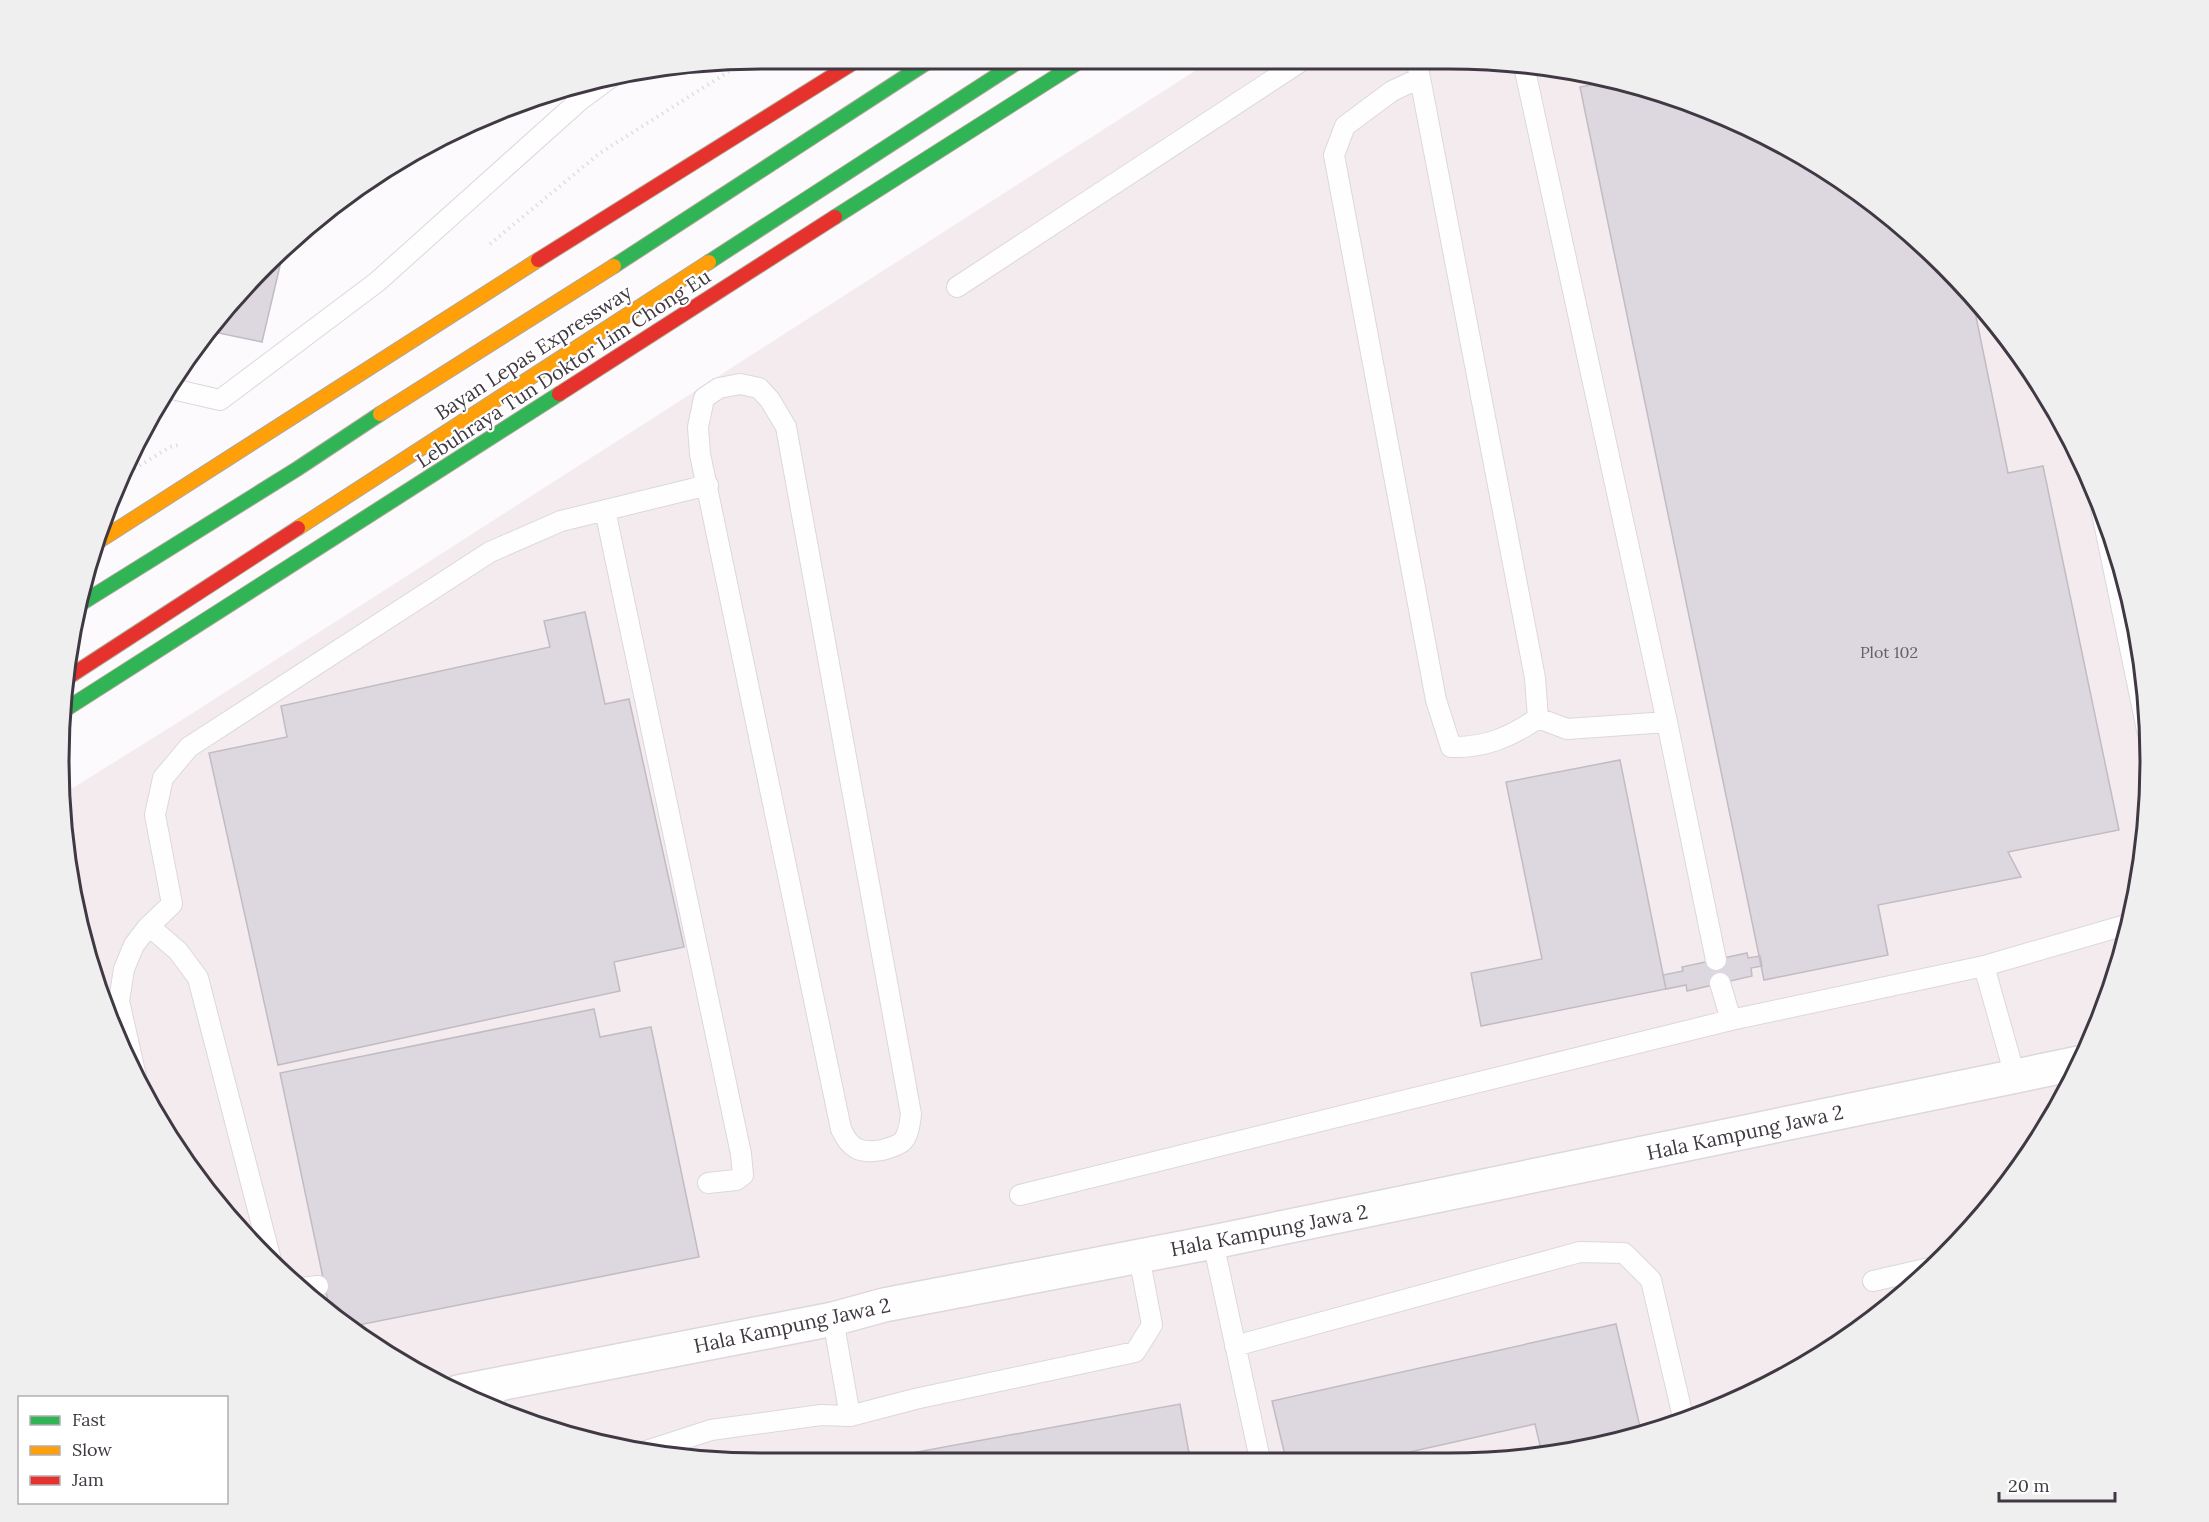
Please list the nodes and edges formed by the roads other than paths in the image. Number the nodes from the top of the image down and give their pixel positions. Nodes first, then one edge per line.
1 (841, 69) edge
2 (917, 69) edge
3 (1007, 69) edge
4 (1069, 69) edge
5 (1289, 69) edge
6 (1418, 69) edge
7 (1526, 74) edge
8 (1420, 78) junction
9 (594, 90) edge
10 (957, 287) dead end
11 (178, 390) edge
12 (708, 485) junction
13 (605, 510) junction
14 (107, 536) edge
15 (2118, 588) edge
16 (89, 599) edge
17 (2132, 657) edge
18 (75, 673) edge
19 (70, 712) edge
20 (1538, 718) junction
21 (1667, 722) junction
22 (149, 926) junction
23 (2119, 927) edge
24 (1716, 960) dead end
25 (1984, 966) junction
26 (1720, 983) dead end
27 (1731, 1020) junction
28 (127, 1038) edge
29 (2070, 1065) edge
30 (2015, 1076) junction
31 (708, 1183) dead end
32 (1020, 1195) dead end
33 (1213, 1242) junction
34 (267, 1245) edge
35 (1139, 1256) junction
36 (1914, 1272) edge
37 (1874, 1281) dead end
38 (833, 1319) junction
39 (1235, 1346) junction
40 (494, 1398) edge
41 (1682, 1412) edge
42 (850, 1416) junction
43 (663, 1446) edge
44 (1259, 1453) edge

1 - 14 highway
2 - 16 highway, Bayan Lepas Expressway
3 - 18 highway, Bayan Lepas Expressway
4 - 19 highway, Lebuhraya Tun Doktor Lim Chong Eu
5 - 10 lane
6 - 8 lane
7 - 21 lane
8 - 20 lane
8 - 20 lane
9 - 11 lane
12 - 12 lane
12 - 13 lane
13 - 22 lane
13 - 31 lane
15 - 17 lane
20 - 21 lane
21 - 24 lane
22 - 28 lane
22 - 34 lane
23 - 25 lane
25 - 27 lane
25 - 30 lane
26 - 27 lane
27 - 32 lane
29 - 30 street, Hala Kampung Jawa 2
30 - 33 street, Hala Kampung Jawa 2
33 - 35 street, Hala Kampung Jawa 2
33 - 39 lane
35 - 38 street, Hala Kampung Jawa 2
35 - 42 lane
36 - 37 lane
38 - 40 street, Hala Kampung Jawa 2
38 - 42 lane
39 - 41 lane
39 - 44 lane
42 - 43 lane

